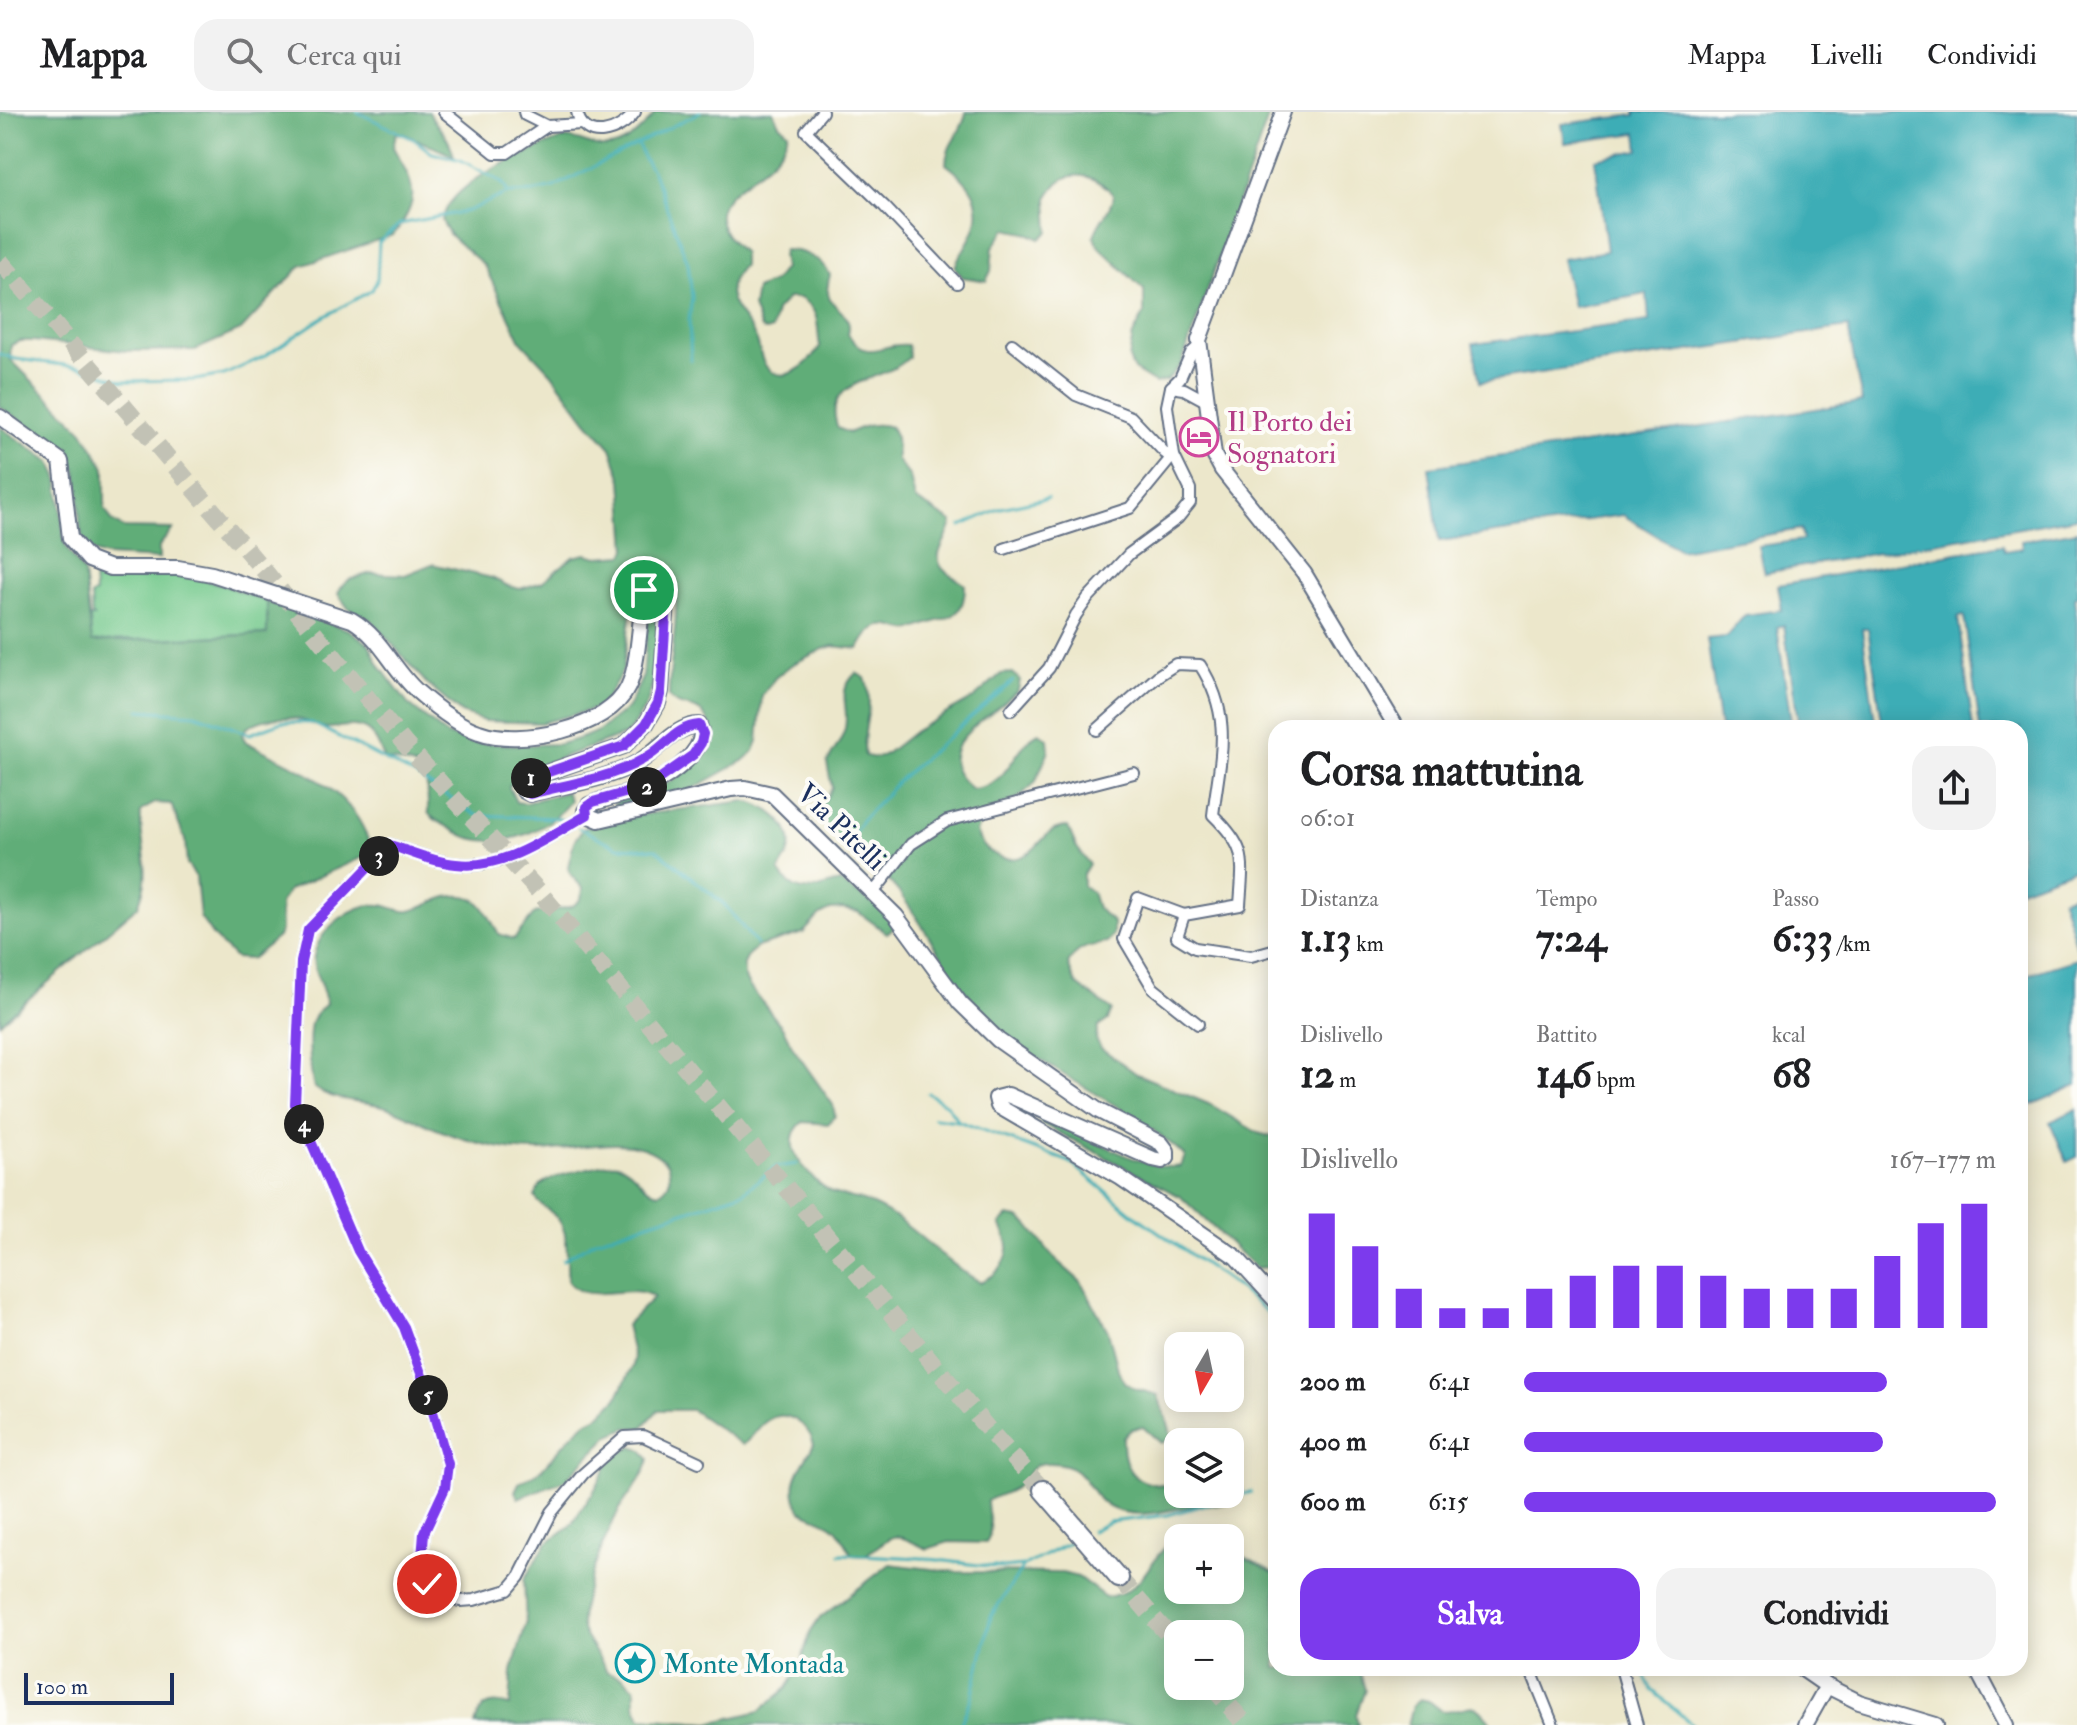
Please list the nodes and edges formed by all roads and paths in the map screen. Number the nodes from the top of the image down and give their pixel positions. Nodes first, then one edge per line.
1 (444, 112) edge
2 (524, 112) edge
3 (577, 112) edge
4 (635, 112) edge
5 (822, 112) edge
6 (1283, 112) edge
7 (582, 124) junction
8 (547, 126) junction
9 (957, 283) dead end
10 (1012, 344) dead end
11 (1199, 346) junction
12 (1171, 387) junction
13 (1208, 402) junction
14 (0, 417) edge
15 (1172, 457) junction
16 (1004, 549) dead end
17 (1011, 710) dead end
18 (1392, 720) edge
19 (1097, 730) dead end
20 (1134, 773) dead end
21 (587, 815) junction
22 (873, 893) junction
23 (1184, 915) junction
24 (1268, 951) edge
25 (1198, 1024) dead end
26 (1268, 1292) edge
27 (699, 1462) dead end
28 (1043, 1490) tunnel mouth
29 (1119, 1578) tunnel mouth
30 (1533, 1676) edge
31 (1623, 1676) edge
32 (1813, 1676) edge
33 (1979, 1676) edge
34 (1827, 1686) junction
35 (1997, 1723) edge
36 (1553, 1725) edge
37 (1637, 1725) edge
38 (1805, 1725) edge
39 (1936, 1725) edge

1 - 8 street
2 - 8 street
3 - 7 street
4 - 7 street
5 - 9 street
6 - 11 street
7 - 8 street
10 - 15 street
11 - 12 street
11 - 13 street
12 - 13 street
12 - 15 street
13 - 18 street
14 - 21 street
15 - 16 street
15 - 17 street
19 - 23 street
20 - 22 street
21 - 22 street, Via Pitelli
21 - 27 street
22 - 26 street, Via Pitelli
23 - 24 street
23 - 25 street
28 - 29 highway
30 - 36 street
31 - 37 street
32 - 34 street
33 - 35 street
34 - 38 street
34 - 39 street

